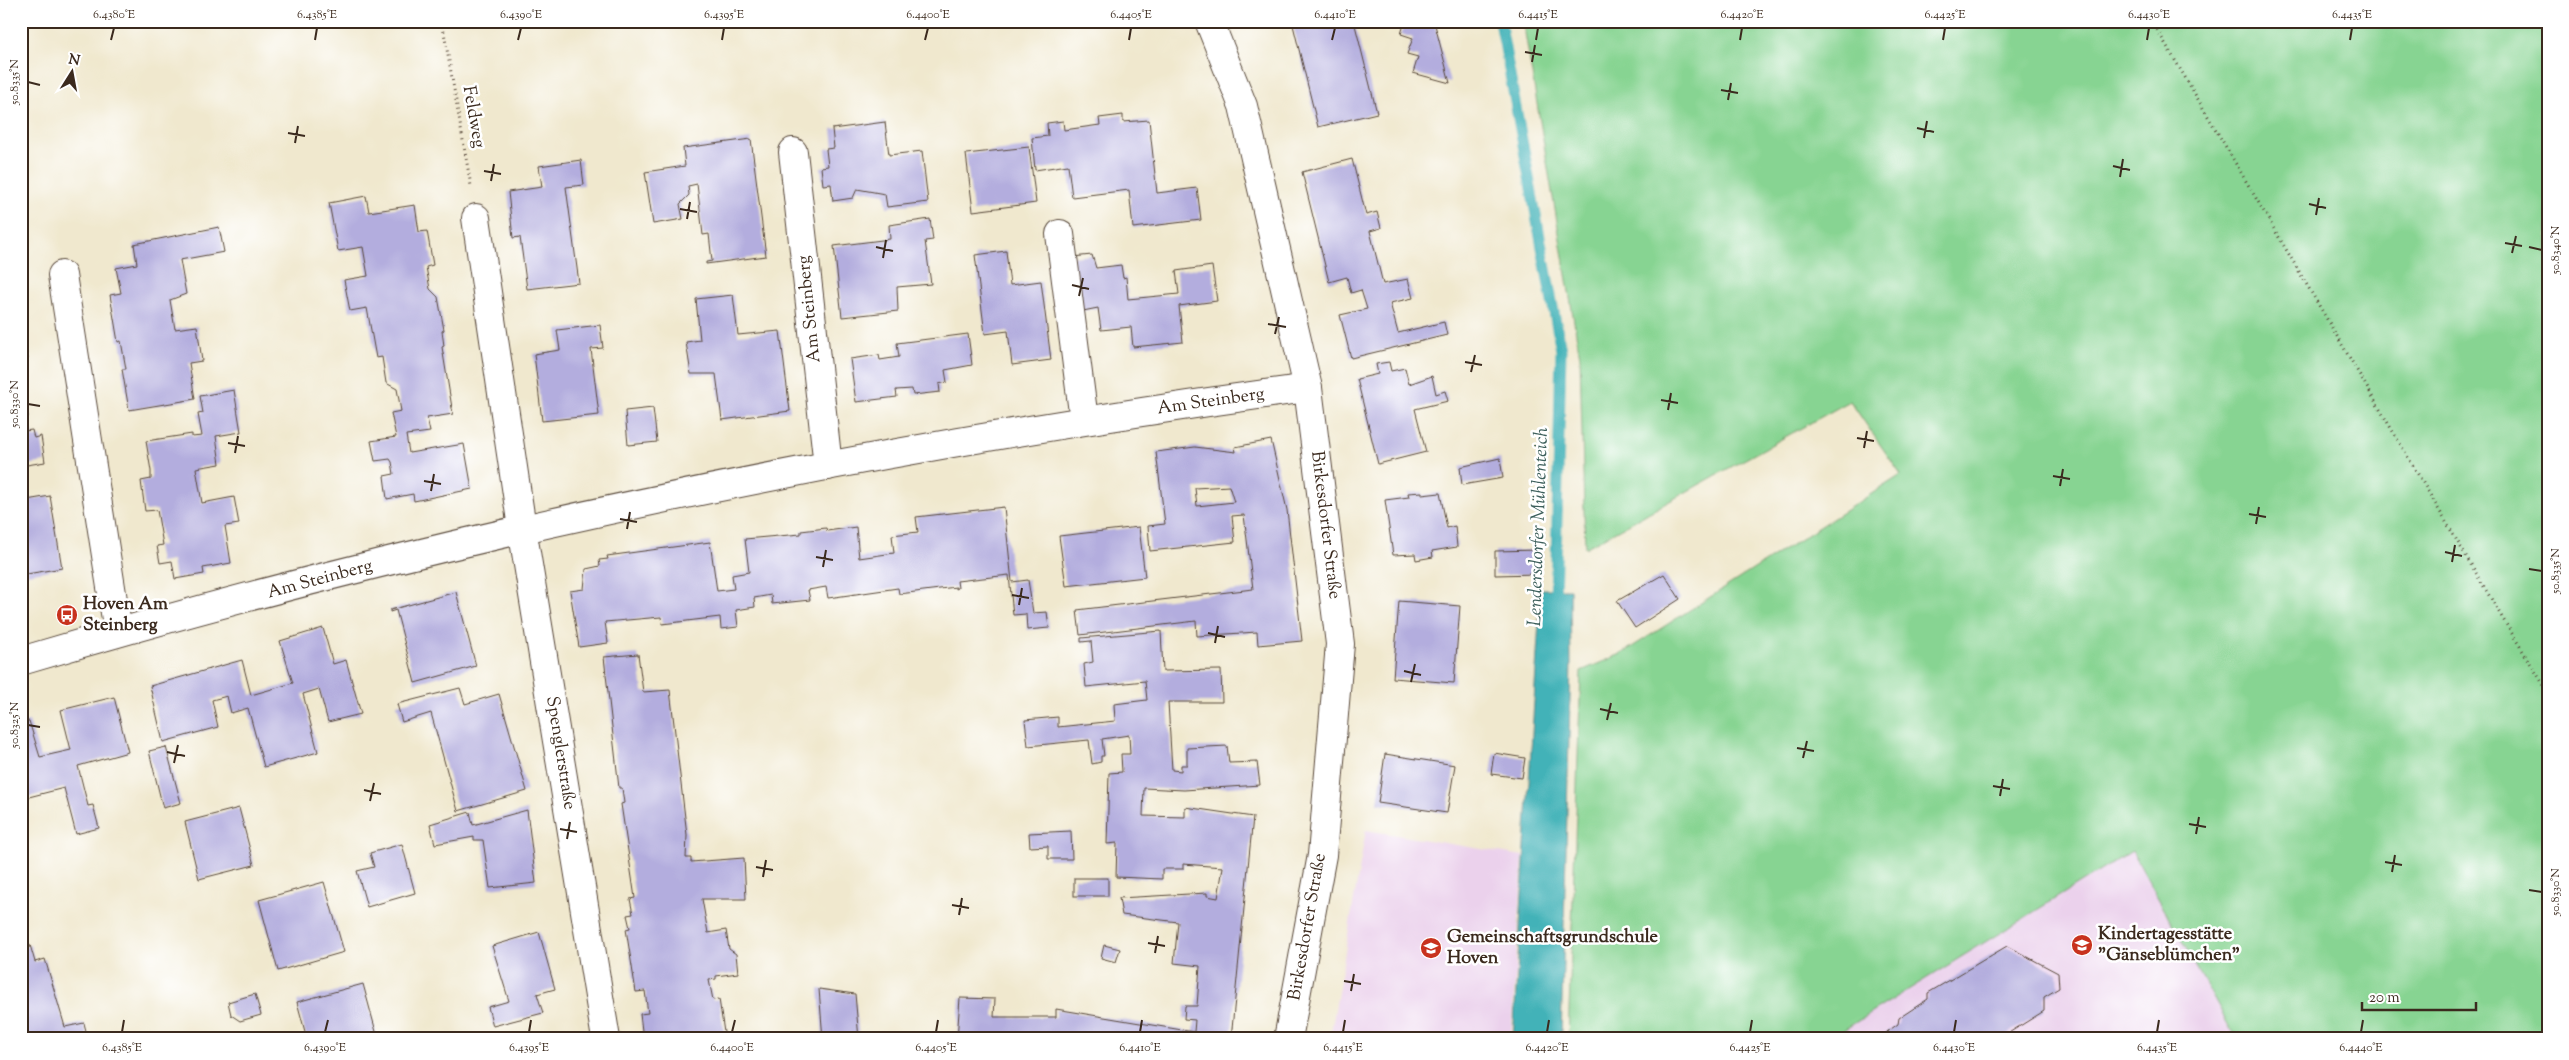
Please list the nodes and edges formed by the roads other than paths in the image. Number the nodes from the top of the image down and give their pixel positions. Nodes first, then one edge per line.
1 (1209, 21) edge
2 (792, 152) dead end
3 (476, 218) road end
4 (1060, 234) dead end
5 (62, 275) dead end
6 (1308, 388) junction
7 (1084, 420) junction
8 (828, 466) junction
9 (522, 528) junction
10 (118, 632) junction
11 (21, 661) edge
12 (606, 1039) edge
13 (1288, 1039) edge

1 - 6 street, Birkesdorfer Straße
2 - 8 street, Am Steinberg
3 - 9 street
4 - 7 street
5 - 10 street
6 - 7 street, Am Steinberg
6 - 13 street, Birkesdorfer Straße
7 - 8 street, Am Steinberg
8 - 9 street, Am Steinberg
9 - 10 street, Am Steinberg
9 - 12 street, Spenglerstraße
10 - 11 street, Am Steinberg

